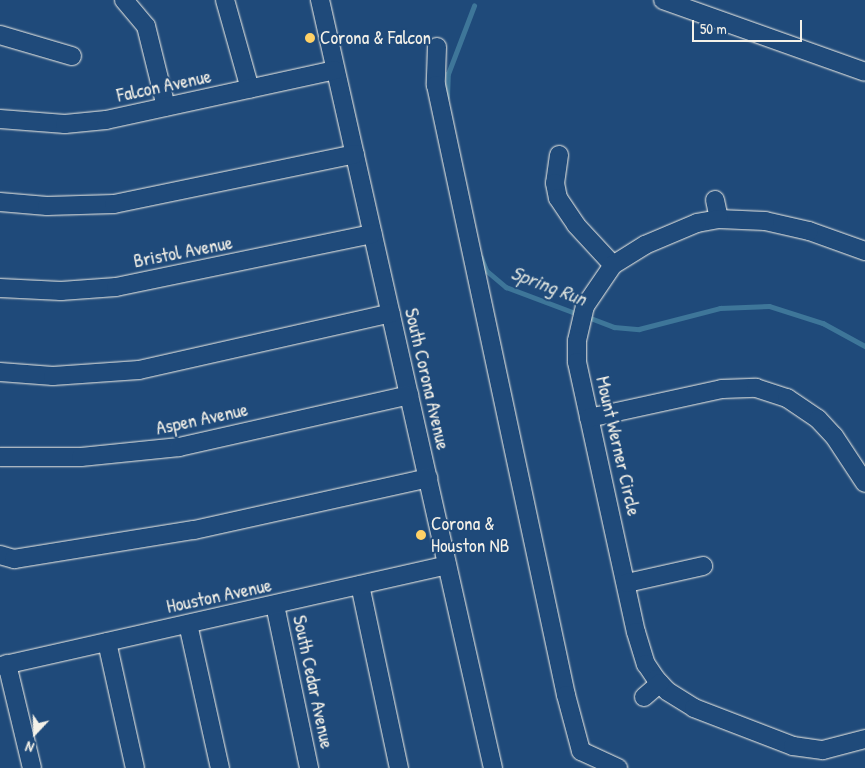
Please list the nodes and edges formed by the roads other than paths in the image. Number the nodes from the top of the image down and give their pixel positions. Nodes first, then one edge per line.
1 (124, 0) edge
2 (225, 0) edge
3 (320, 0) edge
4 (663, 0) edge
5 (0, 35) edge
6 (437, 47) dead end
7 (72, 56) dead end
8 (335, 70) junction
9 (865, 72) edge
10 (250, 89) junction
11 (166, 107) junction
12 (0, 119) edge
13 (355, 154) junction
14 (560, 155) dead end
15 (715, 200) dead end
16 (0, 202) edge
17 (719, 219) junction
18 (373, 234) junction
19 (865, 251) edge
20 (613, 264) junction
21 (0, 288) edge
22 (391, 313) junction
23 (0, 372) edge
24 (409, 395) junction
25 (589, 418) junction
26 (0, 457) edge
27 (428, 478) junction
28 (865, 483) edge
29 (0, 555) edge
30 (447, 565) junction
31 (703, 566) dead end
32 (627, 583) junction
33 (360, 585) junction
34 (275, 605) junction
35 (188, 624) junction
36 (107, 642) junction
37 (4, 665) edge
38 (660, 683) junction
39 (644, 697) dead end
40 (865, 739) edge
41 (32, 768) edge
42 (135, 768) edge
43 (220, 768) edge
44 (309, 768) edge
45 (399, 768) edge
46 (493, 768) edge
47 (618, 768) edge

1 - 11 street
2 - 10 street
3 - 8 street, South Corona Avenue
4 - 9 street
5 - 7 street
6 - 47 street
8 - 10 street, Falcon Avenue
8 - 13 street, South Corona Avenue
10 - 11 street, Falcon Avenue
11 - 12 street, Falcon Avenue
13 - 16 street
13 - 18 street, South Corona Avenue
14 - 20 street
15 - 17 street
17 - 19 street, Mount Werner Circle
17 - 20 street, Mount Werner Circle
18 - 21 street, Bristol Avenue
18 - 22 street, South Corona Avenue
20 - 25 street, Mount Werner Circle
22 - 23 street
22 - 24 street, South Corona Avenue
24 - 26 street, Aspen Avenue
24 - 27 street, South Corona Avenue
25 - 28 street
25 - 32 street, Mount Werner Circle
27 - 29 street
27 - 30 street, South Corona Avenue
30 - 33 street, Houston Avenue
30 - 46 street, South Corona Avenue
31 - 32 street
32 - 38 street, Mount Werner Circle
33 - 34 street, Houston Avenue
33 - 45 street
34 - 35 street, Houston Avenue
34 - 44 street, South Cedar Avenue
35 - 36 street, Houston Avenue
35 - 43 street
36 - 37 street, Houston Avenue
36 - 42 street
37 - 41 street
38 - 39 street
38 - 40 street, Mount Werner Circle

